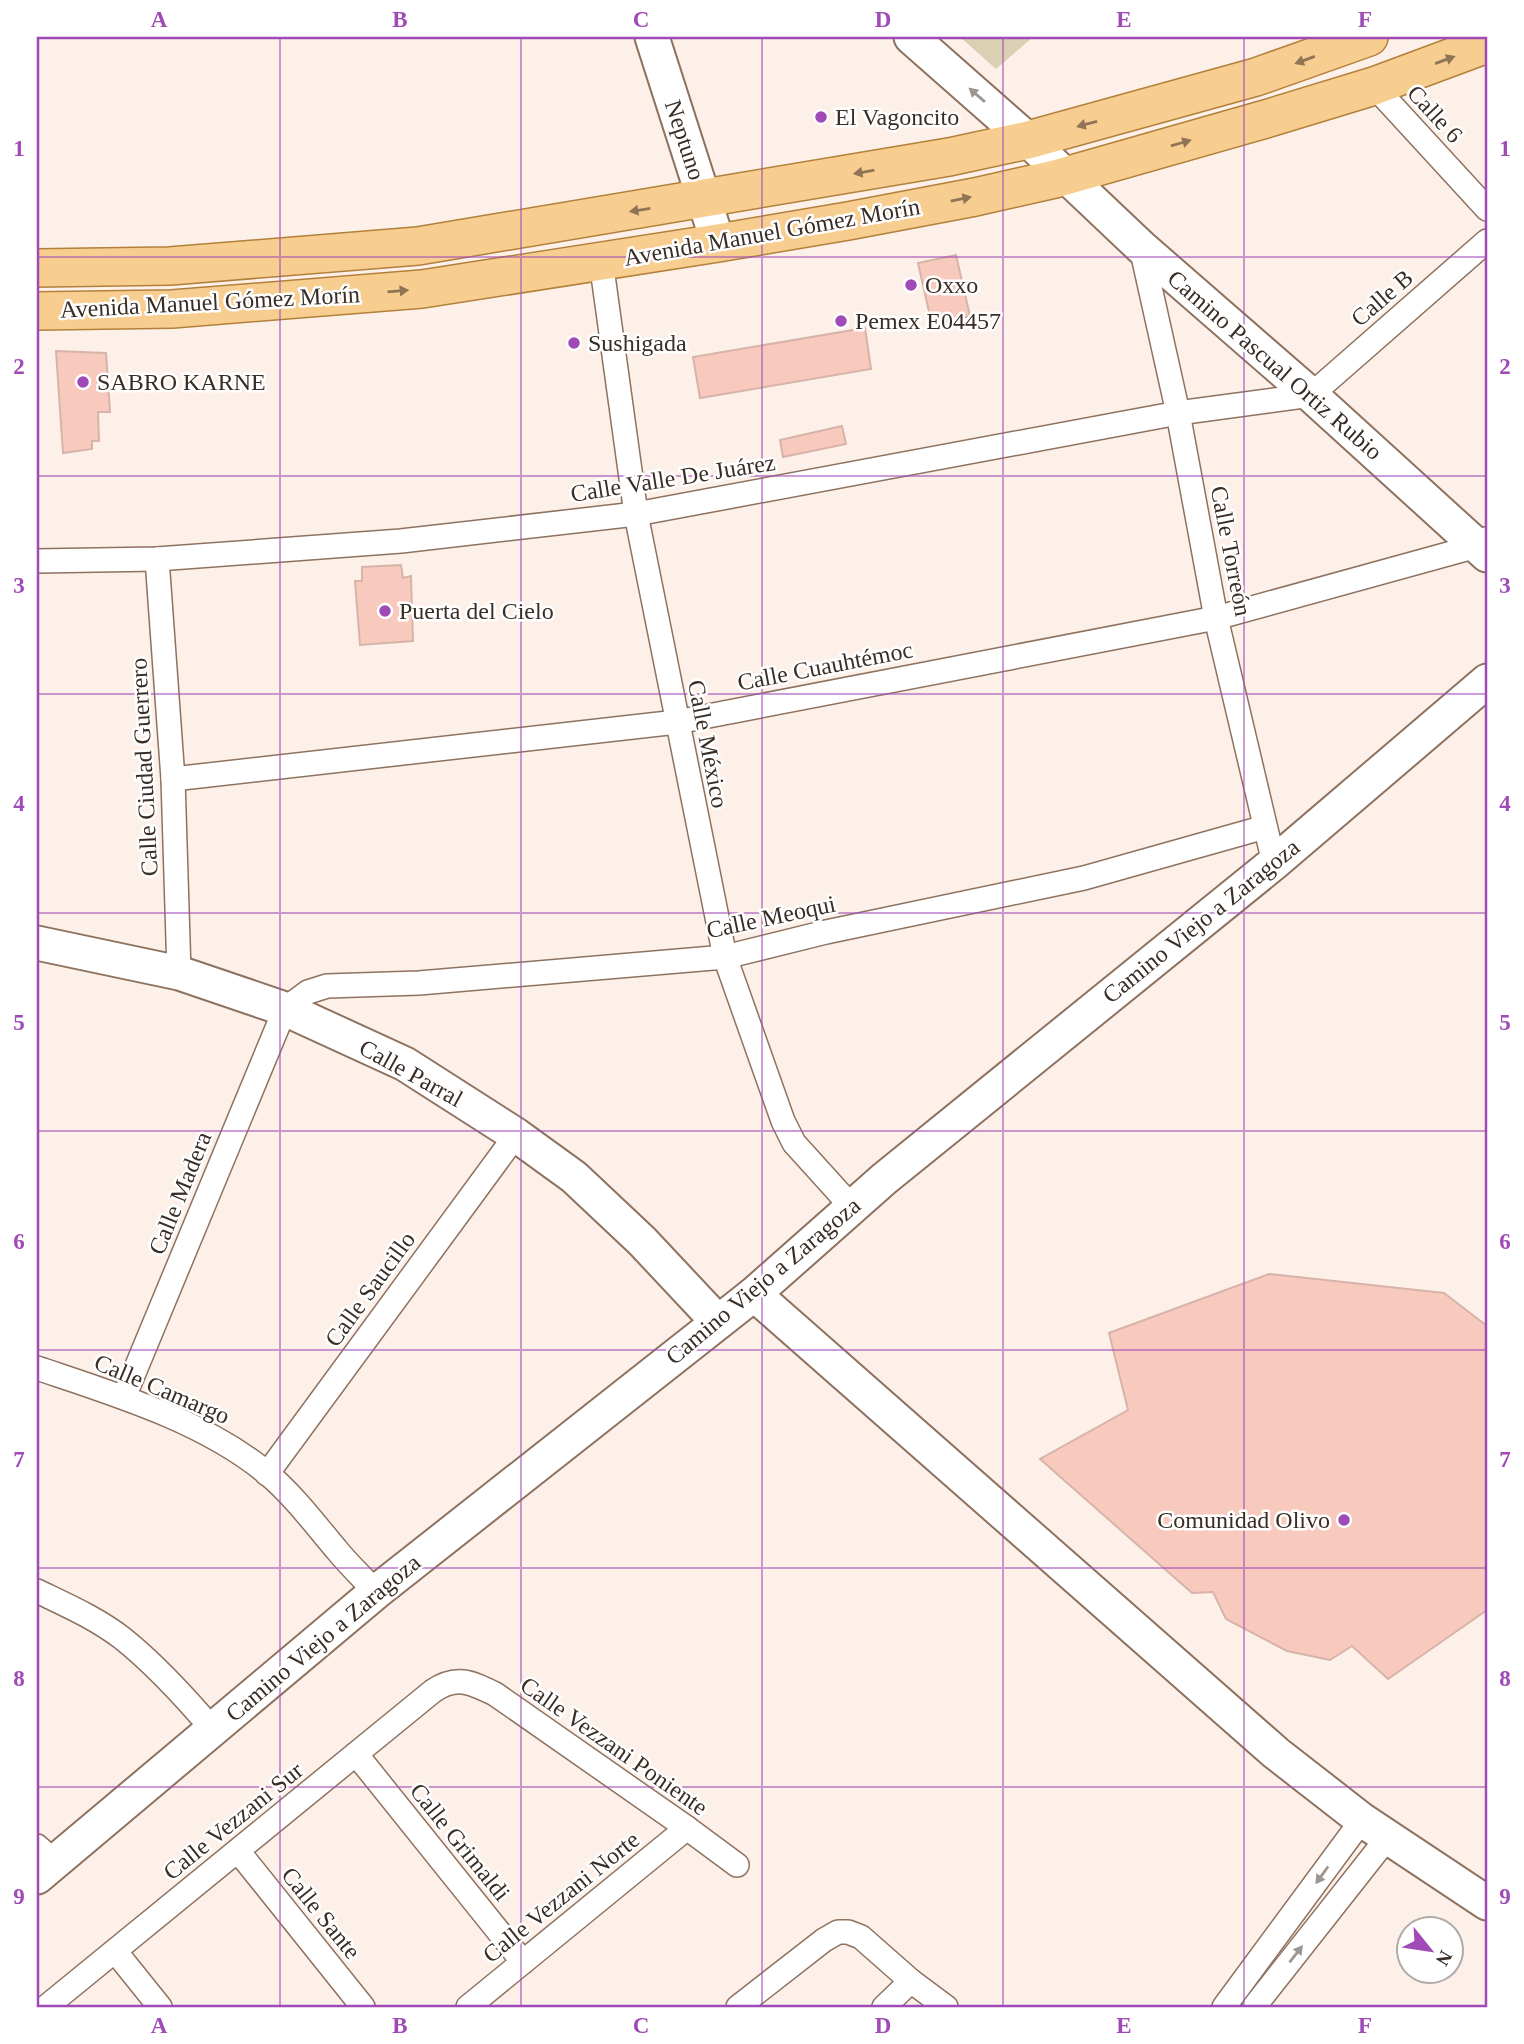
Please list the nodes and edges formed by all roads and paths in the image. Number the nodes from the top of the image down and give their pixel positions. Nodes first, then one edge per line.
1 (652, 37) edge
2 (911, 37) edge
3 (1369, 37) edge
4 (1487, 44) edge
5 (1374, 86) junction
6 (1028, 140) junction
7 (1064, 175) junction
8 (704, 200) junction
9 (1487, 209) edge
10 (1487, 241) edge
11 (718, 243) junction
12 (1141, 247) junction
13 (601, 261) junction
14 (37, 268) edge
15 (37, 311) edge
16 (1311, 395) junction
17 (1178, 413) junction
18 (636, 514) junction
19 (1484, 546) edge
20 (157, 559) junction
21 (37, 561) edge
22 (1216, 618) junction
23 (1487, 681) edge
24 (677, 722) junction
25 (173, 779) junction
26 (1265, 827) junction
27 (1274, 863) junction
28 (37, 943) edge
29 (725, 957) junction
30 (179, 973) junction
31 (285, 1009) junction
32 (516, 1135) junction
33 (851, 1206) junction
34 (754, 1294) junction
35 (718, 1322) junction
36 (37, 1368) edge
37 (124, 1397) junction
38 (267, 1474) junction
39 (37, 1591) edge
40 (376, 1591) junction
41 (455, 1681) joint
42 (213, 1730) junction
43 (356, 1754) junction
44 (687, 1828) junction
45 (1375, 1829) junction
46 (238, 1851) junction
47 (43, 1862) edge
48 (737, 1865) dead end
49 (1487, 1903) edge
50 (115, 1951) junction
51 (523, 1962) junction
52 (911, 1980) junction
53 (46, 2007) edge
54 (160, 2007) edge
55 (363, 2007) edge
56 (468, 2007) edge
57 (738, 2007) edge
58 (884, 2007) edge
59 (946, 2007) edge
60 (1224, 2007) edge
61 (1254, 2007) edge

1 - 8 street, Neptuno
6 -> 2 street, Camino Pascual Ortiz Rubio
3 -> 6 main road, Avenida Manuel Gómez Morín
5 -> 4 main road, Avenida Manuel Gómez Morín
7 -> 5 main road, Avenida Manuel Gómez Morín
5 - 9 street, Calle 6
6 - 7 street, Camino Pascual Ortiz Rubio
6 -> 8 main road, Avenida Manuel Gómez Morín
11 -> 7 main road, Avenida Manuel Gómez Morín
7 - 12 street, Camino Pascual Ortiz Rubio
8 - 11 street, Neptuno
8 -> 14 main road, Avenida Manuel Gómez Morín
10 - 16 street, Calle B
11 - 13 main road, Avenida Manuel Gómez Morín
12 - 16 street, Camino Pascual Ortiz Rubio
12 - 17 street, Calle Torreón
15 -> 13 main road, Avenida Manuel Gómez Morín
13 - 18 street, Calle México
16 - 17 street, Calle Valle De Juárez
16 - 19 street, Camino Pascual Ortiz Rubio
17 - 18 street, Calle Valle De Juárez
17 - 22 street, Calle Torreón
18 - 20 street, Calle Valle De Juárez
18 - 24 street, Calle México
19 - 22 street, Calle Cuauhtémoc
20 - 21 street, Calle Valle De Juárez
20 - 25 street, Calle Ciudad Guerrero
22 - 24 street, Calle Cuauhtémoc
22 - 26 street, Calle Torreón
23 - 27 street, Camino Viejo a Zaragoza
24 - 25 street, Calle Cuauhtémoc
24 - 29 street, Calle México
25 - 30 street, Calle Ciudad Guerrero
26 - 27 street, Calle Torreón
26 - 29 street, Calle Meoqui
27 - 33 street, Camino Viejo a Zaragoza
28 - 30 street, Calle Parral
29 - 31 street, Calle Meoqui
29 - 33 street, Calle México
30 - 31 street, Calle Parral
31 - 32 street, Calle Parral
31 - 37 street, Calle Madera
32 - 35 street, Calle Parral
32 - 38 street, Calle Saucillo
33 - 34 street, Camino Viejo a Zaragoza
34 - 35 street, Camino Viejo a Zaragoza
34 - 45 street
35 - 40 street, Camino Viejo a Zaragoza
36 - 37 street, Calle Camargo
37 - 38 street, Calle Camargo
38 - 40 street, Calle Camargo
39 - 42 street
40 - 42 street, Camino Viejo a Zaragoza
41 - 43 street, Calle Vezzani Sur
41 - 44 street, Calle Vezzani Poniente
42 - 47 street, Camino Viejo a Zaragoza
43 - 46 street, Calle Vezzani Sur
43 - 51 street, Calle Grimaldi
44 - 48 street, Calle Vezzani Poniente
44 - 51 street, Calle Vezzani Norte
45 - 49 street
45 -> 60 street
61 -> 45 street
46 - 50 street, Calle Vezzani Sur
46 - 55 street, Calle Sante
50 - 53 street, Calle Vezzani Sur
50 - 54 street
51 - 56 street, Calle Vezzani Norte
52 - 57 street
52 - 58 street
52 - 59 street

